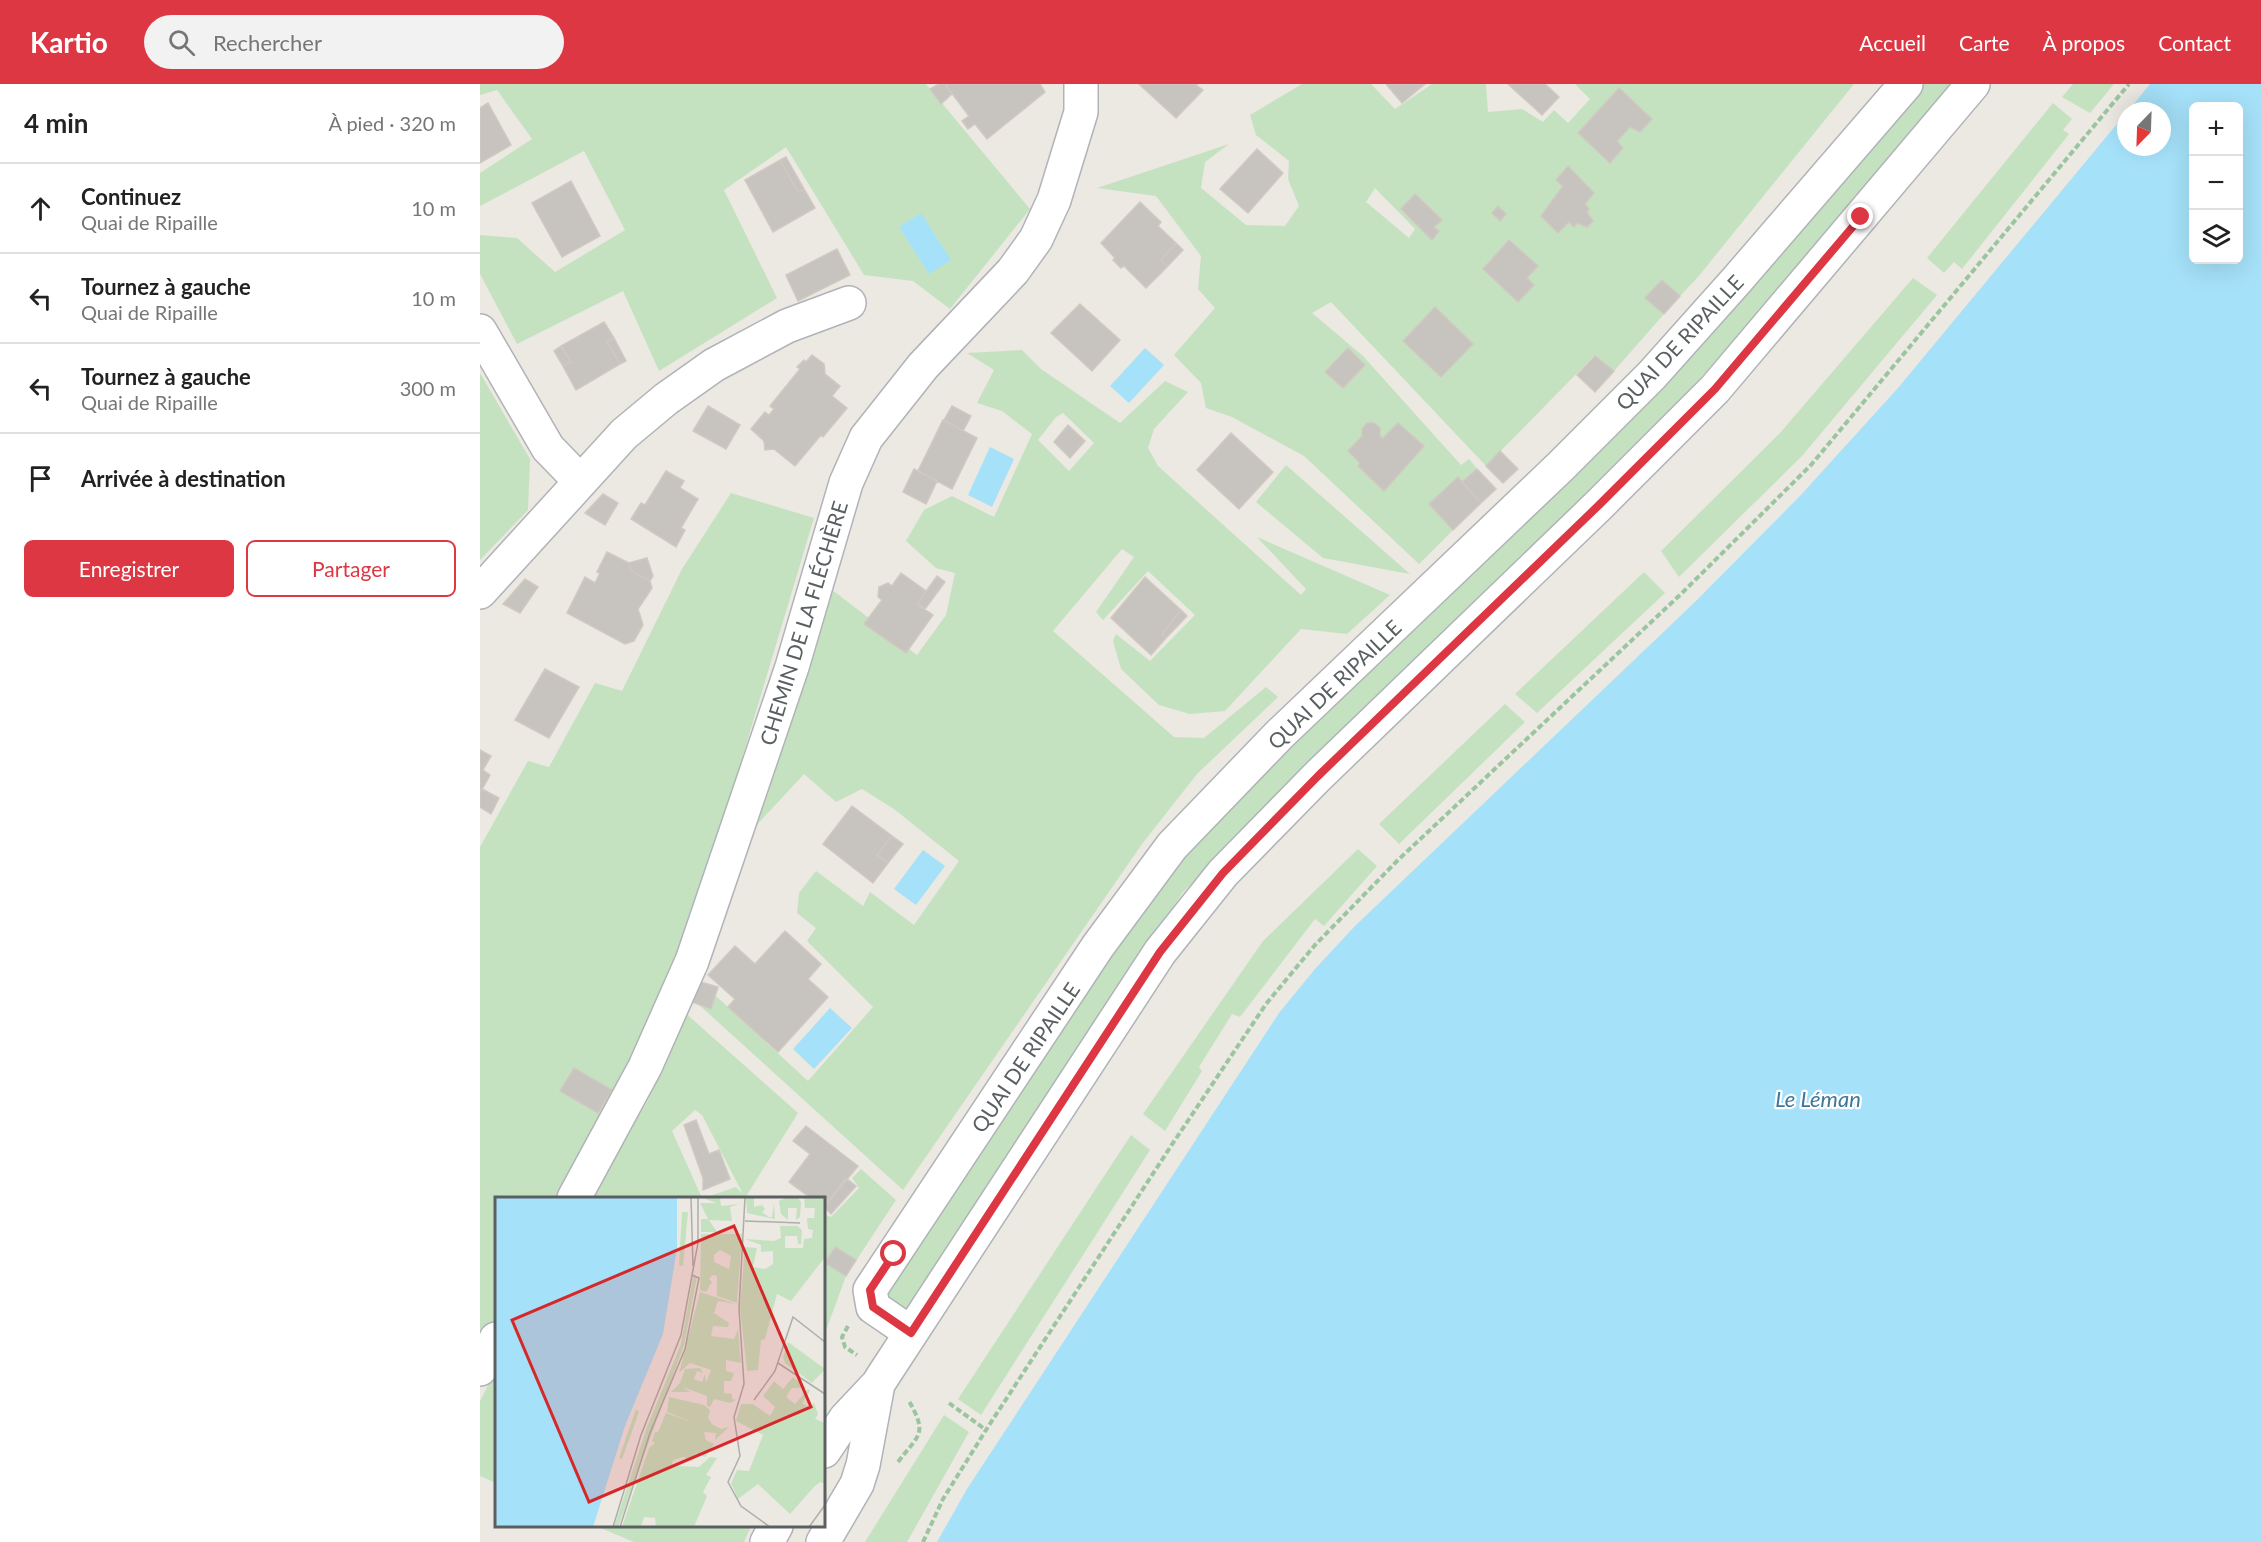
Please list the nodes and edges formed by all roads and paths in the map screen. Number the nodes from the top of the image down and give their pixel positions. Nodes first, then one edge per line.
1 (1081, 84) edge
2 (1906, 84) edge
3 (1973, 84) edge
4 (2129, 84) edge
5 (849, 303) dead end
6 (480, 331) edge
7 (580, 480) junction
8 (480, 592) edge
9 (575, 1197) edge
10 (911, 1333) junction
11 (495, 1341) edge
12 (480, 1369) edge
13 (878, 1384) junction
14 (949, 1403) dead end
15 (986, 1430) junction
16 (825, 1450) edge
17 (775, 1527) edge
18 (767, 1542) edge
19 (823, 1542) edge
20 (923, 1542) edge

1 - 9 street, CHEMIN DE LA FLÉCHÈRE
2 - 10 street, QUAI DE RIPAILLE
3 - 10 street
4 - 15 path
5 - 7 street
6 - 7 street
7 - 8 street
10 - 13 street
11 - 12 street
13 - 16 street
13 - 19 street
14 - 15 path
15 - 20 path
17 - 18 street

